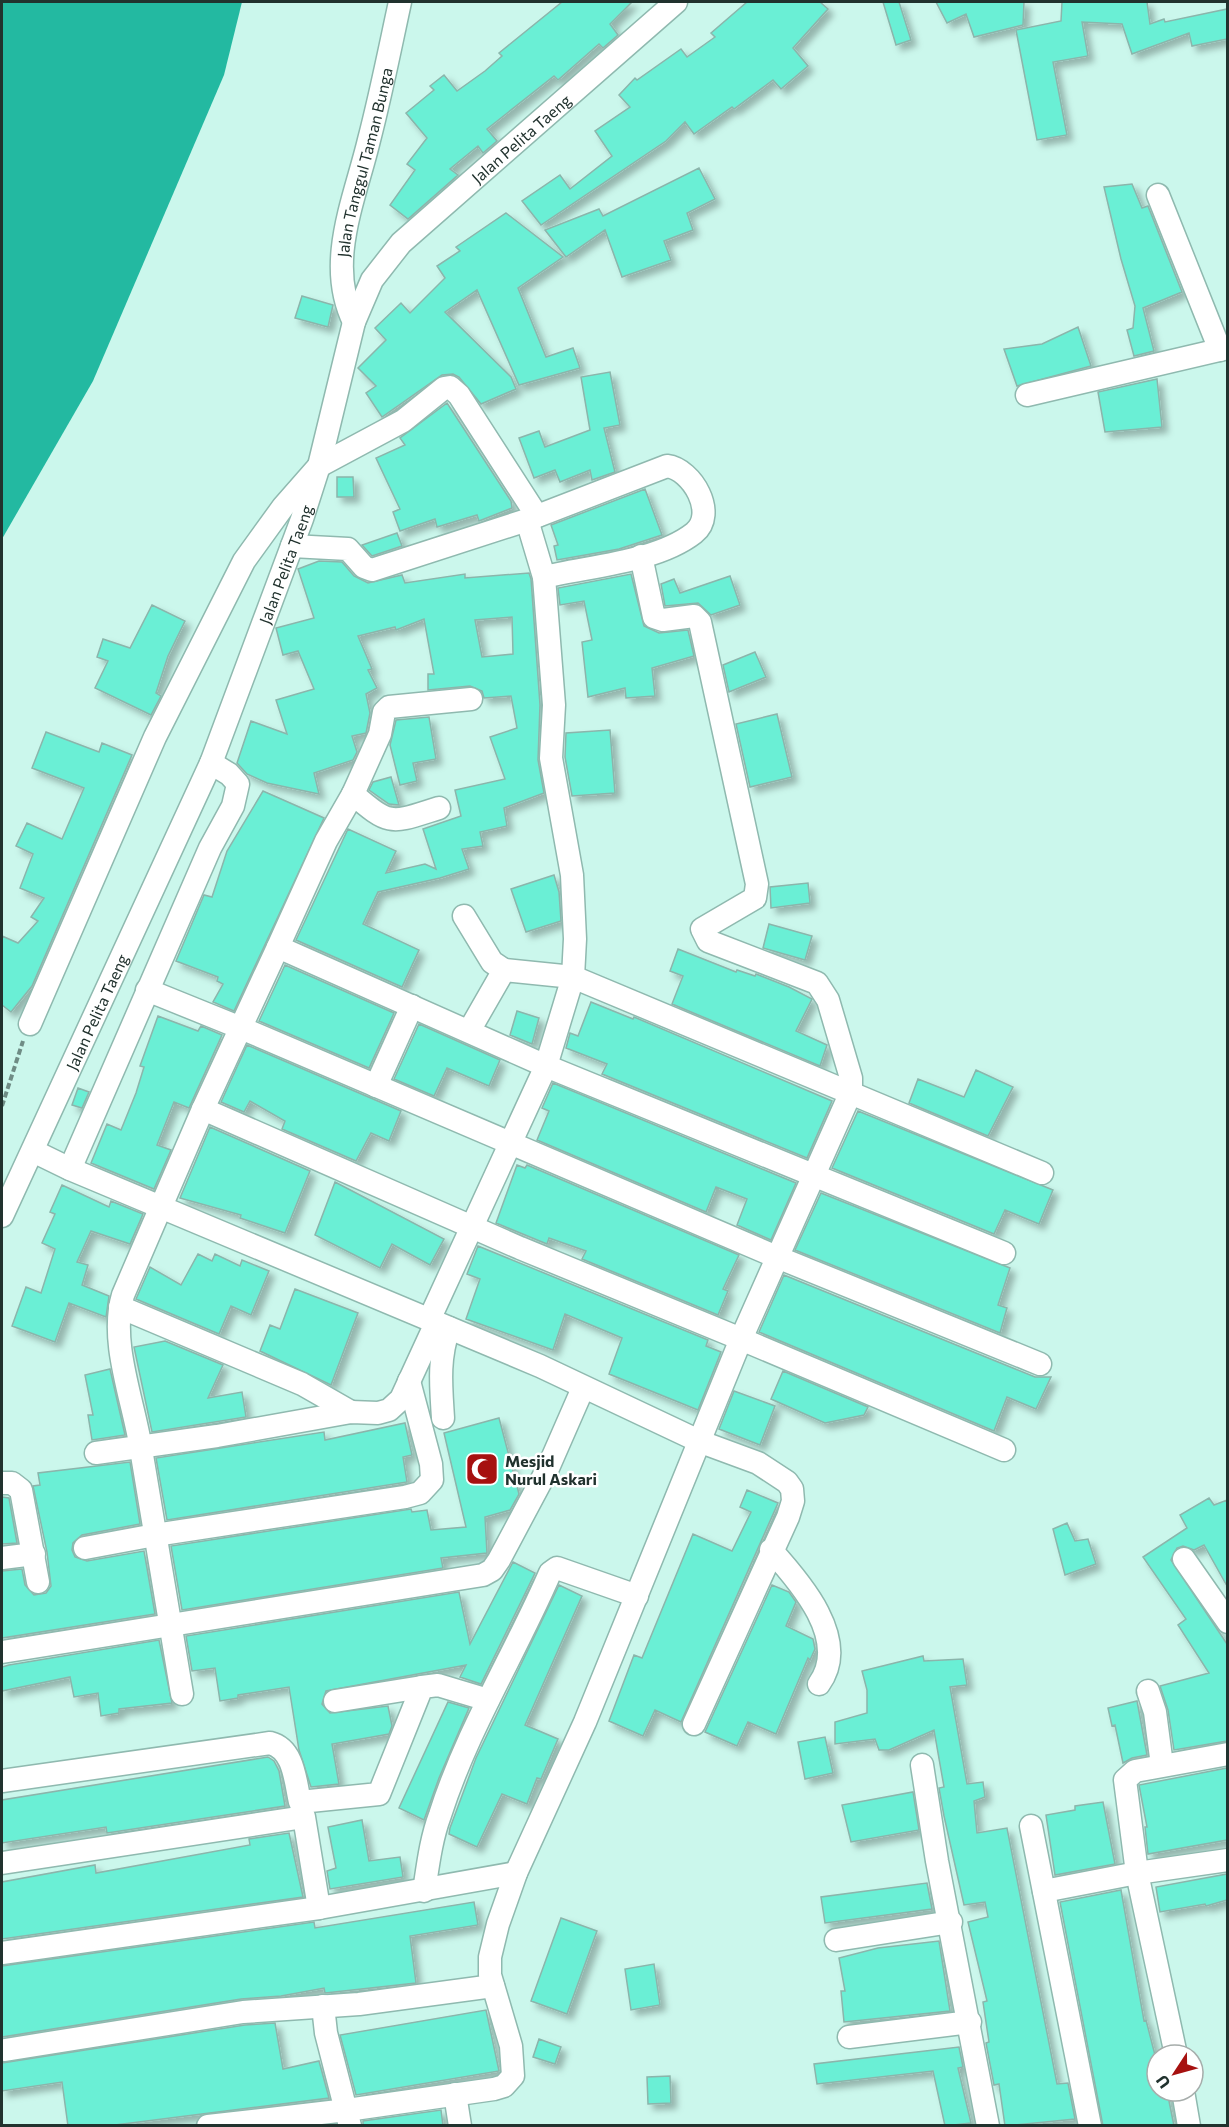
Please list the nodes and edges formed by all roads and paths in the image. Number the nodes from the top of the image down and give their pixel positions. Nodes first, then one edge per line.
1 (400, 2) edge
2 (676, 2) edge
3 (1158, 195) dead end
4 (354, 322) junction
5 (1224, 349) edge
6 (1027, 395) dead end
7 (319, 466) junction
8 (532, 518) junction
9 (292, 546) junction
10 (641, 556) junction
11 (544, 577) junction
12 (471, 699) dead end
13 (212, 763) junction
14 (352, 794) junction
15 (439, 808) dead end
16 (464, 916) dead end
17 (278, 947) junction
18 (504, 970) junction
19 (573, 977) junction
20 (147, 990) junction
21 (412, 1006) junction
22 (30, 1024) joint
23 (241, 1028) junction
24 (469, 1031) junction
25 (546, 1066) junction
26 (376, 1086) junction
27 (851, 1092) junction
28 (2, 1106) edge
29 (203, 1109) junction
30 (512, 1143) junction
31 (33, 1151) junction
32 (70, 1169) junction
33 (1042, 1173) dead end
34 (815, 1177) junction
35 (161, 1208) junction
36 (2, 1216) edge
37 (473, 1227) junction
38 (1004, 1253) dead end
39 (777, 1257) junction
40 (120, 1307) junction
41 (438, 1324) junction
42 (741, 1339) junction
43 (1040, 1364) dead end
44 (409, 1381) junction
45 (583, 1388) junction
46 (351, 1412) junction
47 (443, 1418) dead end
48 (701, 1442) junction
49 (141, 1447) junction
50 (1004, 1450) dead end
51 (96, 1453) dead end
52 (2, 1484) edge
53 (155, 1535) junction
54 (85, 1548) dead end
55 (771, 1550) junction
56 (34, 1554) junction
57 (2, 1558) edge
58 (1184, 1559) dead end
59 (38, 1582) dead end
60 (637, 1596) junction
61 (1227, 1622) edge
62 (170, 1626) junction
63 (2, 1652) edge
64 (819, 1684) dead end
65 (422, 1687) junction
66 (1148, 1691) dead end
67 (182, 1694) dead end
68 (488, 1700) junction
69 (335, 1701) dead end
70 (694, 1724) dead end
71 (1227, 1754) edge
72 (922, 1765) dead end
73 (1162, 1765) junction
74 (2, 1781) edge
75 (1031, 1826) dead end
76 (1227, 1860) edge
77 (2, 1863) edge
78 (516, 1873) junction
79 (1137, 1873) junction
80 (424, 1891) junction
81 (1044, 1891) junction
82 (319, 1908) junction
83 (951, 1922) junction
84 (836, 1940) dead end
85 (2, 1953) edge
86 (493, 1986) junction
87 (322, 2006) junction
88 (970, 2022) junction
89 (849, 2037) dead end
90 (1173, 2043) edge
91 (5, 2050) dead end
92 (455, 2094) junction
93 (1185, 2103) edge
94 (348, 2118) edge
95 (208, 2126) edge
96 (460, 2126) edge
97 (988, 2126) edge
98 (1090, 2126) edge
99 (1189, 2126) edge

1 - 4 street, Jalan Tanggul Taman Bunga
2 - 4 street, Jalan Pelita Taeng
3 - 5 street
4 - 7 street, Jalan Pelita Taeng
5 - 6 street
7 - 8 street
7 - 9 street, Jalan Pelita Taeng
7 - 22 street
8 - 9 street
8 - 10 street
8 - 11 street
9 - 13 street, Jalan Pelita Taeng
10 - 11 street
10 - 27 street
11 - 19 street
12 - 14 street
13 - 20 street
13 - 31 street, Jalan Pelita Taeng
14 - 15 street
14 - 17 street
16 - 18 street
17 - 21 street
17 - 23 street
18 - 19 street
18 - 24 street
19 - 25 street
19 - 27 street
20 - 23 street
20 - 32 street
21 - 24 street
21 - 26 street
22 - 28 path
23 - 26 street
23 - 29 street
24 - 25 street
25 - 30 street
25 - 34 street
26 - 30 street
27 - 33 street
27 - 34 street
29 - 35 street
29 - 37 street
30 - 37 street
30 - 39 street
31 - 32 street
31 - 36 street, Jalan Pelita Taeng
32 - 35 street
34 - 38 street
34 - 39 street
35 - 40 street
35 - 41 street
37 - 41 street
37 - 42 street
39 - 42 street
39 - 43 street
40 - 46 street
40 - 49 street
41 - 44 street
41 - 45 street
41 - 47 street
42 - 48 street
42 - 50 street
44 - 46 street
44 - 53 street
45 - 48 street
45 - 62 street
46 - 49 street
48 - 55 street
48 - 60 street
49 - 51 street
49 - 53 street
52 - 56 street
53 - 54 street
53 - 62 street
55 - 64 street
55 - 70 street
56 - 57 street
56 - 59 street
58 - 61 street
60 - 68 street
60 - 78 street
62 - 63 street
62 - 67 street
65 - 68 street
65 - 69 street
65 - 74 street
66 - 73 street
68 - 80 street
71 - 73 street
72 - 83 street
73 - 79 street
75 - 81 street
76 - 79 street
77 - 82 street
78 - 80 street
78 - 86 street
79 - 81 street
79 - 90 street
80 - 82 street
81 - 98 street
82 - 85 street
83 - 84 street
83 - 88 street
86 - 87 street
86 - 92 street
87 - 91 street
87 - 94 street
88 - 89 street
88 - 97 street
92 - 94 street
92 - 96 street
93 - 99 street
94 - 95 street

